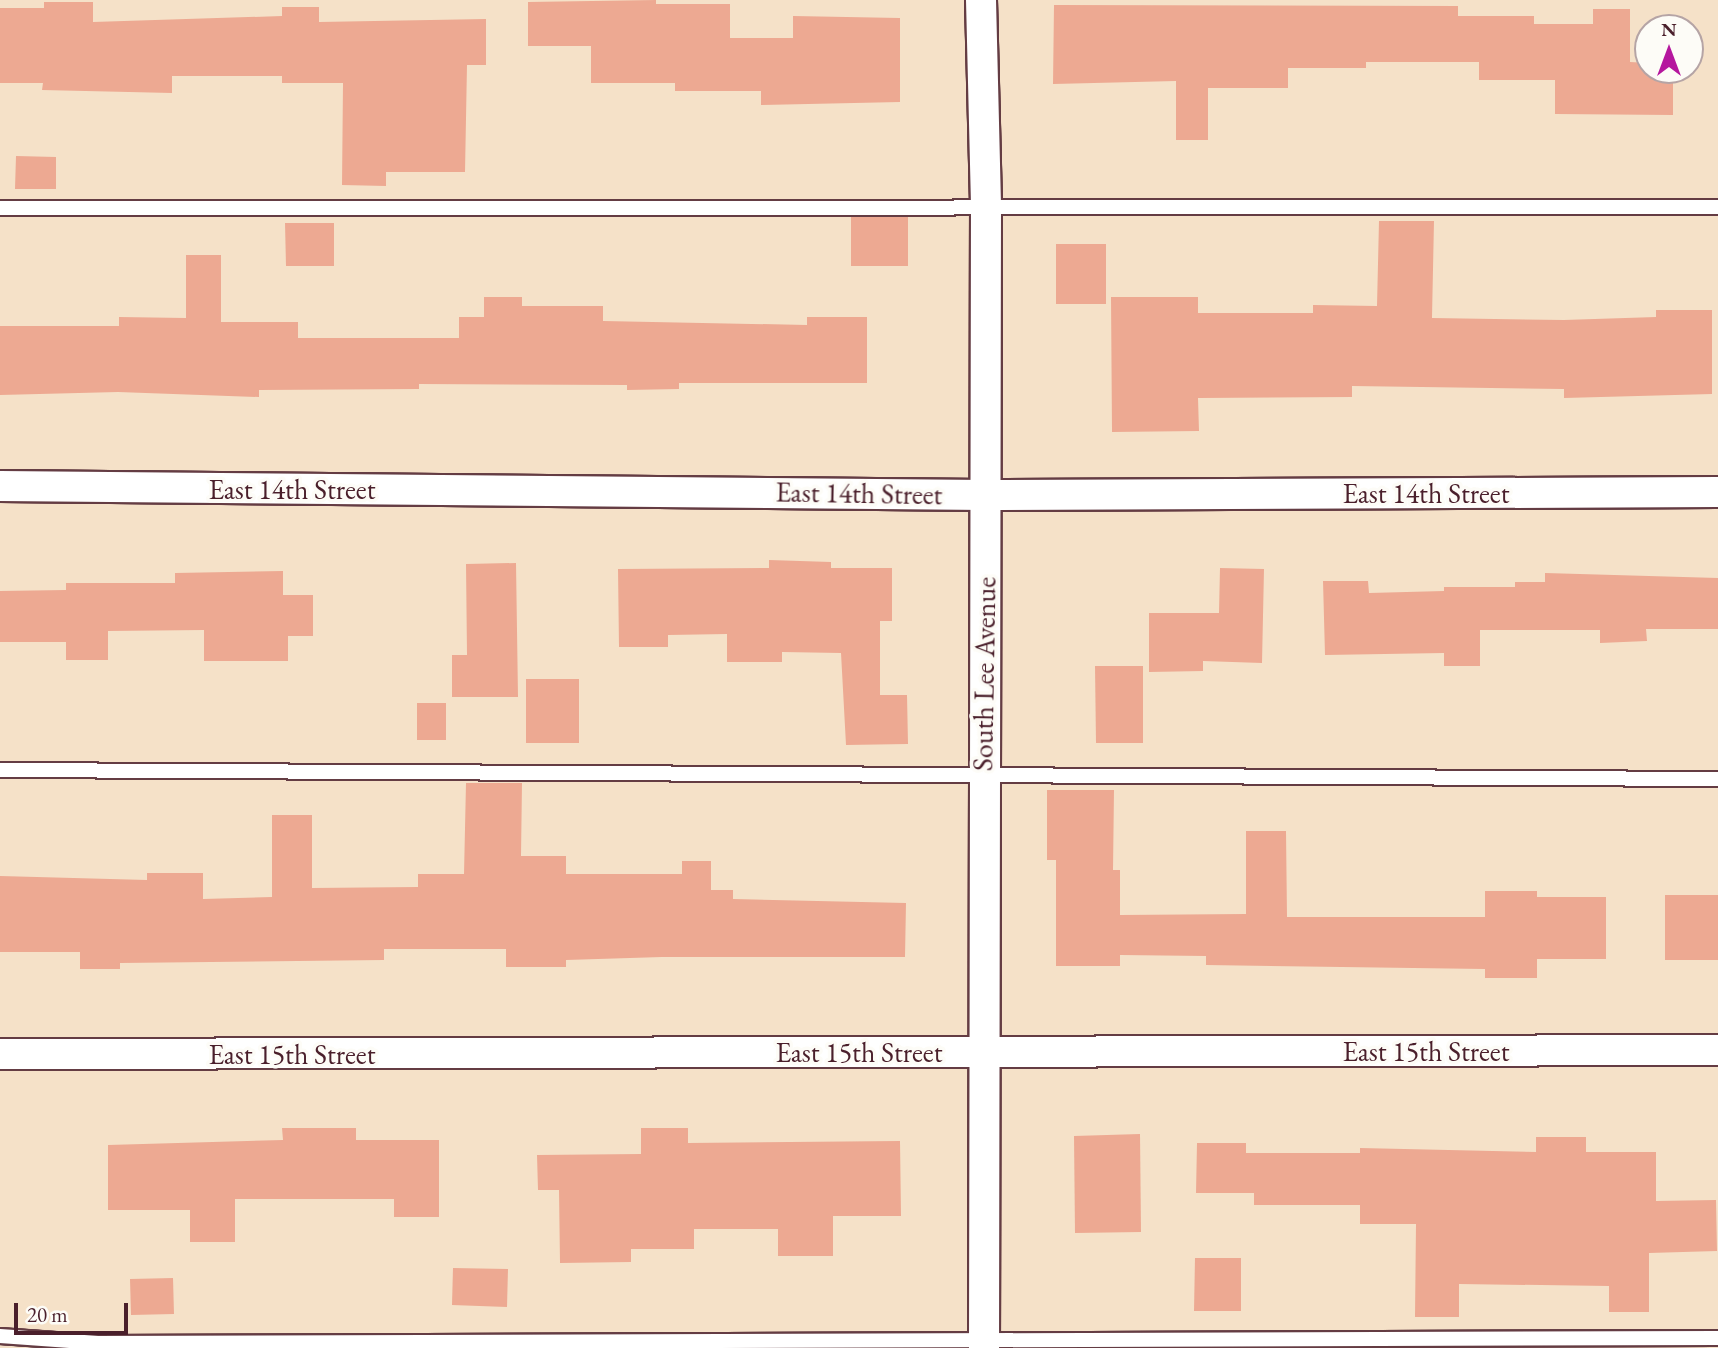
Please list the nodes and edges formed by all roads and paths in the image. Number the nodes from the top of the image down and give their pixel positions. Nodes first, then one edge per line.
1 (981, 0) edge
2 (986, 205) junction
3 (1718, 207) edge
4 (0, 208) edge
5 (0, 486) edge
6 (1718, 492) edge
7 (986, 495) junction
8 (0, 771) edge
9 (982, 776) junction
10 (1718, 779) edge
11 (1718, 1050) edge
12 (987, 1052) junction
13 (0, 1054) edge
14 (0, 1336) edge
15 (1718, 1338) edge
16 (984, 1344) edge

1 - 2 street, South Lee Avenue
2 - 3 lane
2 - 4 lane
2 - 7 street, South Lee Avenue
5 - 7 street, East 14th Street
6 - 7 street, East 14th Street
7 - 9 street, South Lee Avenue
8 - 9 lane
9 - 10 lane
9 - 12 street, South Lee Avenue
11 - 12 street, East 15th Street
12 - 13 street, East 15th Street
12 - 16 street, South Lee Avenue
14 - 16 lane
15 - 16 lane

